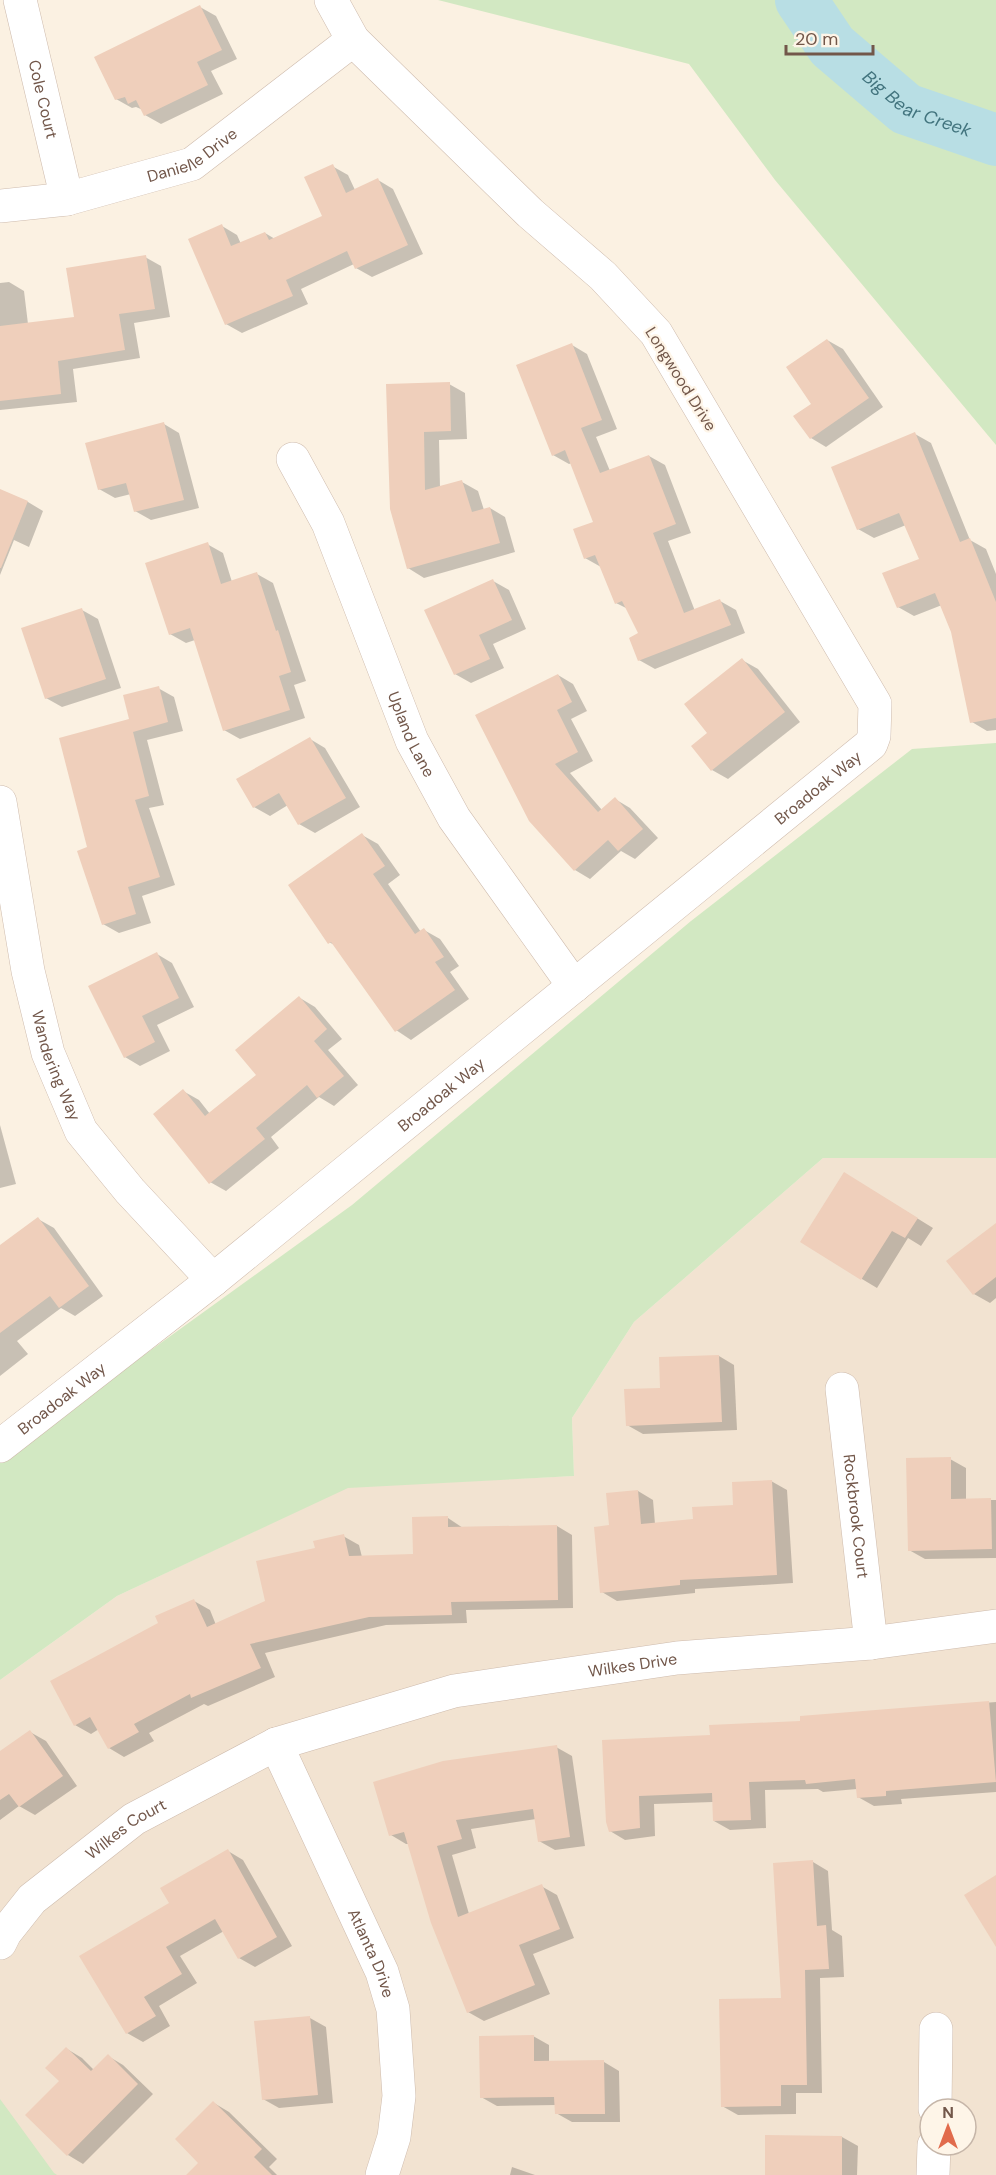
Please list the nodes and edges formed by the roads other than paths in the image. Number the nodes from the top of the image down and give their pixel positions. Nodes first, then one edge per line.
1 (20, 0) edge
2 (332, 0) edge
3 (353, 40) junction
4 (67, 199) junction
5 (0, 206) edge
6 (293, 459) dead end
7 (874, 736) joint
8 (0, 802) edge
9 (574, 986) junction
10 (213, 1280) junction
11 (842, 1389) dead end
12 (0, 1446) edge
13 (996, 1626) edge
14 (871, 1643) junction
15 (276, 1744) junction
16 (0, 1943) edge
17 (936, 2029) dead end
18 (934, 2097) edge
19 (934, 2157) edge
20 (382, 2175) edge
21 (933, 2175) edge

1 - 4 street, Cole Court
2 - 3 street, Longwood Drive
3 - 4 street, Danielle Drive
3 - 7 street, Longwood Drive
4 - 5 street, Danielle Drive
6 - 9 street, Upland Lane
7 - 9 street, Broadoak Way
8 - 10 street, Wandering Way
9 - 10 street, Broadoak Way
10 - 12 street, Broadoak Way
11 - 14 street, Rockbrook Court
13 - 14 street, Wilkes Drive
14 - 15 street, Wilkes Drive
15 - 16 street, Wilkes Court
15 - 20 street, Atlanta Drive
17 - 18 street
19 - 21 street

